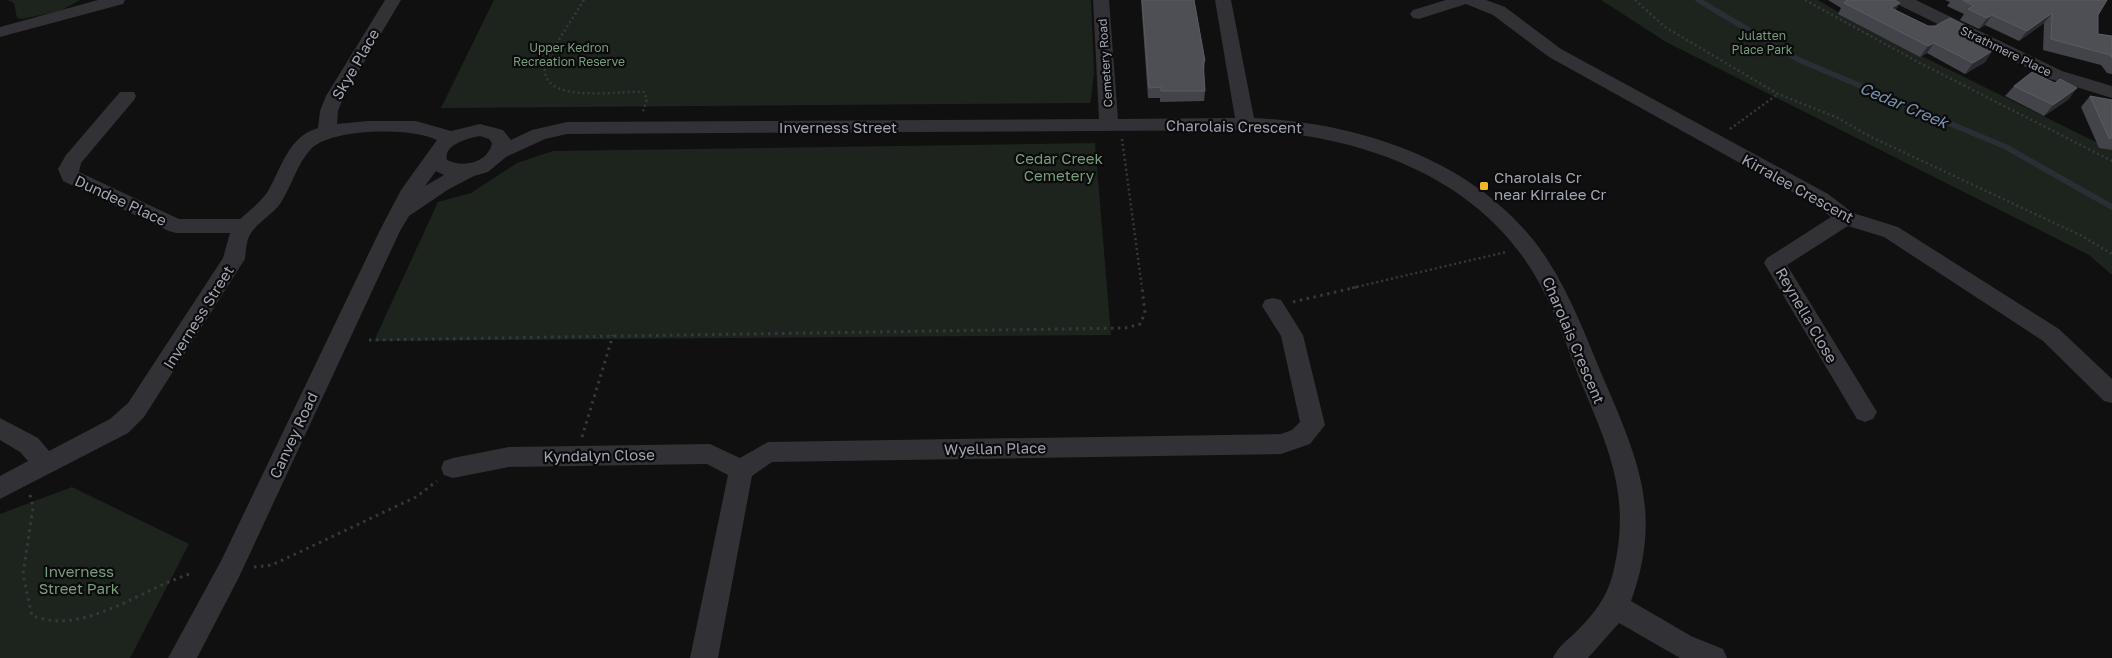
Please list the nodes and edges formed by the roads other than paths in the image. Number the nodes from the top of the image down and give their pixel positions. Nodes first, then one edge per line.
1 (116, 0) edge
2 (393, 0) edge
3 (1101, 0) edge
4 (1223, 0) edge
5 (1463, 0) edge
6 (1470, 0) edge
7 (1903, 0) edge
8 (1419, 14) dead end
9 (0, 32) edge
10 (2112, 92) edge
11 (128, 96) dead end
12 (1246, 124) junction
13 (567, 128) junction
14 (327, 131) junction
15 (491, 132) junction
16 (1116, 132) junction
17 (451, 139) junction
18 (502, 152) junction
19 (436, 157) junction
20 (467, 171) junction
21 (402, 211) junction
22 (1846, 218) junction
23 (244, 226) junction
24 (1273, 306) road end
25 (2112, 394) edge
26 (1864, 412) dead end
27 (0, 428) edge
28 (453, 468) road end
29 (36, 470) junction
30 (741, 470) junction
31 (0, 488) edge
32 (1615, 606) junction
33 (182, 658) edge
34 (704, 658) edge
35 (1567, 658) edge
36 (1713, 658) edge

1 - 9 street
2 - 14 street, Skye Place
3 - 16 street, Cemetery Road
4 - 12 street
5 - 8 street
6 - 22 street, Kirralee Crescent
7 - 10 street, Strathmere Place
11 - 23 street, Dundee Place
12 - 16 street, Charolais Crescent
12 - 32 street, Charolais Crescent
13 - 15 street, Inverness Street
13 - 16 street, Inverness Street
13 - 18 street, Inverness Street
14 - 17 street, Inverness Street
14 - 23 street, Inverness Street
15 - 17 street, Inverness Street
15 - 18 street
17 - 19 street, Canvey Road
18 - 20 street, Inverness Street
19 - 20 street
19 - 21 street, Canvey Road
20 - 21 street, Inverness Street
21 - 33 street, Canvey Road
22 - 25 street, Kirralee Crescent
22 - 26 street, Reynella Close
23 - 29 street, Inverness Street
24 - 30 street, Wyellan Place
27 - 29 street
28 - 30 street, Kyndalyn Close
29 - 31 street, Inverness Street
30 - 34 street
32 - 35 street, Charolais Crescent
32 - 36 street

